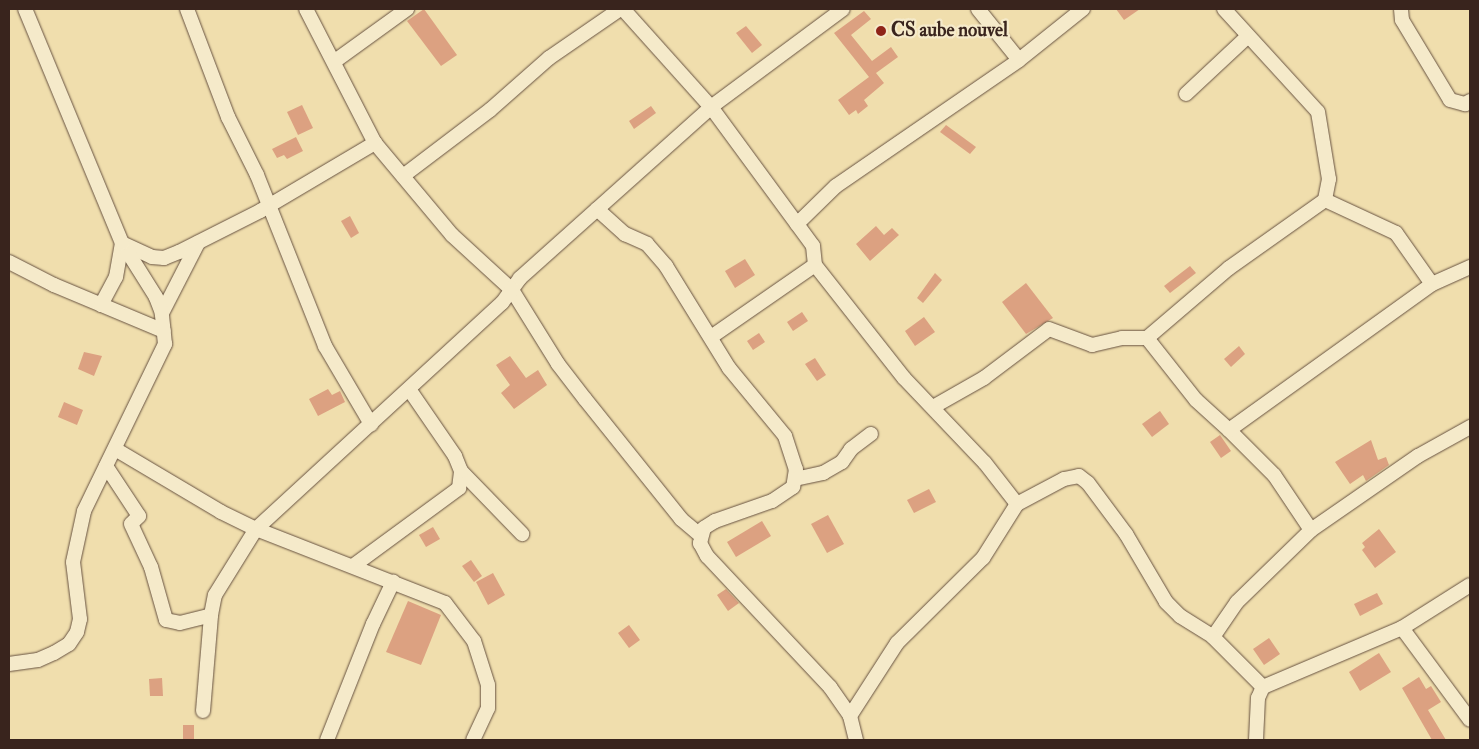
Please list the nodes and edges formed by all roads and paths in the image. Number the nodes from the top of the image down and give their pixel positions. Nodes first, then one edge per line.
1 (25, 9) edge
2 (187, 9) edge
3 (306, 9) edge
4 (407, 9) edge
5 (621, 9) edge
6 (843, 9) edge
7 (978, 9) edge
8 (1083, 9) edge
9 (1224, 9) edge
10 (1401, 9) edge
11 (1247, 36) junction
12 (1019, 60) junction
13 (334, 61) junction
14 (1186, 94) dead end
15 (1470, 101) edge
16 (711, 107) junction
17 (375, 144) junction
18 (403, 176) junction
19 (1324, 200) junction
20 (268, 206) junction
21 (598, 209) junction
22 (797, 224) junction
23 (198, 242) junction
24 (122, 243) junction
25 (9, 262) edge
26 (815, 265) junction
27 (1470, 267) edge
28 (1432, 284) junction
29 (512, 290) junction
30 (101, 305) junction
31 (162, 314) junction
32 (164, 331) junction
33 (711, 337) junction
34 (1147, 338) junction
35 (409, 389) junction
36 (933, 407) junction
37 (371, 424) junction
38 (1470, 428) edge
39 (1229, 430) junction
40 (871, 434) dead end
41 (115, 449) junction
42 (106, 466) junction
43 (461, 471) junction
44 (795, 479) junction
45 (1017, 504) junction
46 (256, 529) junction
47 (1311, 530) junction
48 (522, 534) dead end
49 (700, 535) junction
50 (354, 566) junction
51 (393, 582) junction
52 (1470, 585) edge
53 (211, 615) junction
54 (1402, 628) junction
55 (1213, 637) junction
56 (9, 664) edge
57 (1263, 687) junction
58 (203, 710) dead end
59 (850, 716) junction
60 (1470, 720) edge
61 (327, 740) edge
62 (473, 740) edge
63 (856, 740) edge
64 (1256, 740) edge

1 - 24 street
2 - 20 street
3 - 13 street
4 - 13 street
5 - 16 street
5 - 18 street
6 - 16 street
7 - 12 street
8 - 12 street
9 - 11 street
10 - 15 street
11 - 14 street
11 - 19 street
12 - 22 street
13 - 17 street
16 - 21 street
16 - 22 street
17 - 18 street
17 - 20 street
18 - 29 street
19 - 28 street
19 - 34 street
20 - 23 street
20 - 37 street
21 - 29 street
21 - 33 street
22 - 26 street
23 - 24 street
23 - 31 street
24 - 30 street
24 - 31 street
25 - 30 street
26 - 33 street
26 - 36 street
27 - 28 street
28 - 39 street
29 - 35 street
29 - 49 street
30 - 32 street
31 - 32 street
32 - 41 street
33 - 44 street
34 - 36 street
34 - 39 street
35 - 37 street
35 - 43 street
36 - 45 street
37 - 46 street
38 - 47 street
39 - 47 street
40 - 44 street
41 - 42 street
41 - 46 street
42 - 53 street
42 - 56 street
43 - 48 street
43 - 50 street
44 - 49 street
45 - 55 street
45 - 59 street
46 - 50 street
46 - 53 street
47 - 55 street
49 - 59 street
50 - 51 street
51 - 61 street
51 - 62 street
52 - 54 street
53 - 58 street
54 - 57 street
54 - 60 street
55 - 57 street
57 - 64 street
59 - 63 street

